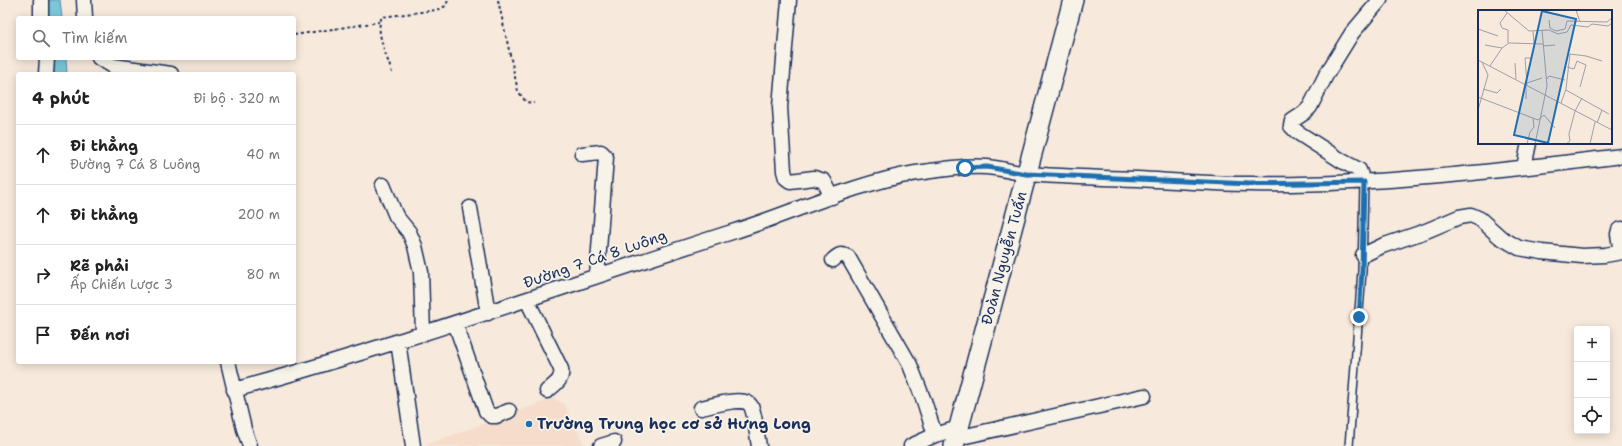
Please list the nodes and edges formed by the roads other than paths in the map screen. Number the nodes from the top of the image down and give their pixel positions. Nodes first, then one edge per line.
1 (41, 0) edge
2 (84, 0) edge
3 (789, 0) edge
4 (1073, 0) edge
5 (1380, 0) edge
6 (41, 16) edge
7 (85, 16) edge
8 (47, 60) edge
9 (102, 60) edge
10 (46, 72) edge
11 (156, 72) edge
12 (1529, 144) edge
13 (582, 154) dead end
14 (1622, 156) edge
15 (1524, 167) junction
16 (1026, 174) junction
17 (1364, 182) junction
18 (383, 185) dead end
19 (832, 197) junction
20 (470, 208) dead end
21 (1622, 229) edge
22 (1622, 252) edge
23 (1363, 255) junction
24 (833, 260) dead end
25 (597, 276) junction
26 (528, 300) junction
27 (488, 313) junction
28 (455, 323) junction
29 (422, 334) junction
30 (398, 341) junction
31 (228, 364) edge
32 (234, 390) junction
33 (547, 391) dead end
34 (1144, 396) dead end
35 (701, 408) dead end
36 (509, 411) dead end
37 (935, 435) junction
38 (957, 437) edge
39 (614, 442) dead end
40 (250, 446) edge
41 (413, 446) edge
42 (601, 446) edge
43 (759, 446) edge
44 (911, 446) edge
45 (1349, 446) edge

1 - 6 street
2 - 7 street
3 - 19 street
4 - 16 main road, Đoàn Nguyễn Tuấn
5 - 17 street
8 - 10 street
9 - 11 street
12 - 15 street
13 - 25 street
14 - 15 street, Đường 7 Cá 8 Luông
15 - 17 street, Đường 7 Cá 8 Luông
16 - 17 street, Đường 7 Cá 8 Luông
16 - 19 street, Đường 7 Cá 8 Luông
16 - 38 main road, Đoàn Nguyễn Tuấn
17 - 23 lane
18 - 29 street
19 - 25 street, Đường 7 Cá 8 Luông
20 - 27 street
21 - 22 street
22 - 23 street
23 - 45 lane
24 - 37 street
25 - 26 street, Đường 7 Cá 8 Luông
26 - 27 street, Đường 7 Cá 8 Luông
26 - 33 street
27 - 28 street, Đường 7 Cá 8 Luông
28 - 29 street, Đường 7 Cá 8 Luông
28 - 36 street
29 - 30 street, Đường 7 Cá 8 Luông
30 - 32 street, Đường 7 Cá 8 Luông
30 - 41 street
31 - 32 street
32 - 40 street
34 - 38 street
35 - 43 street
37 - 38 street
37 - 44 street
39 - 42 street

